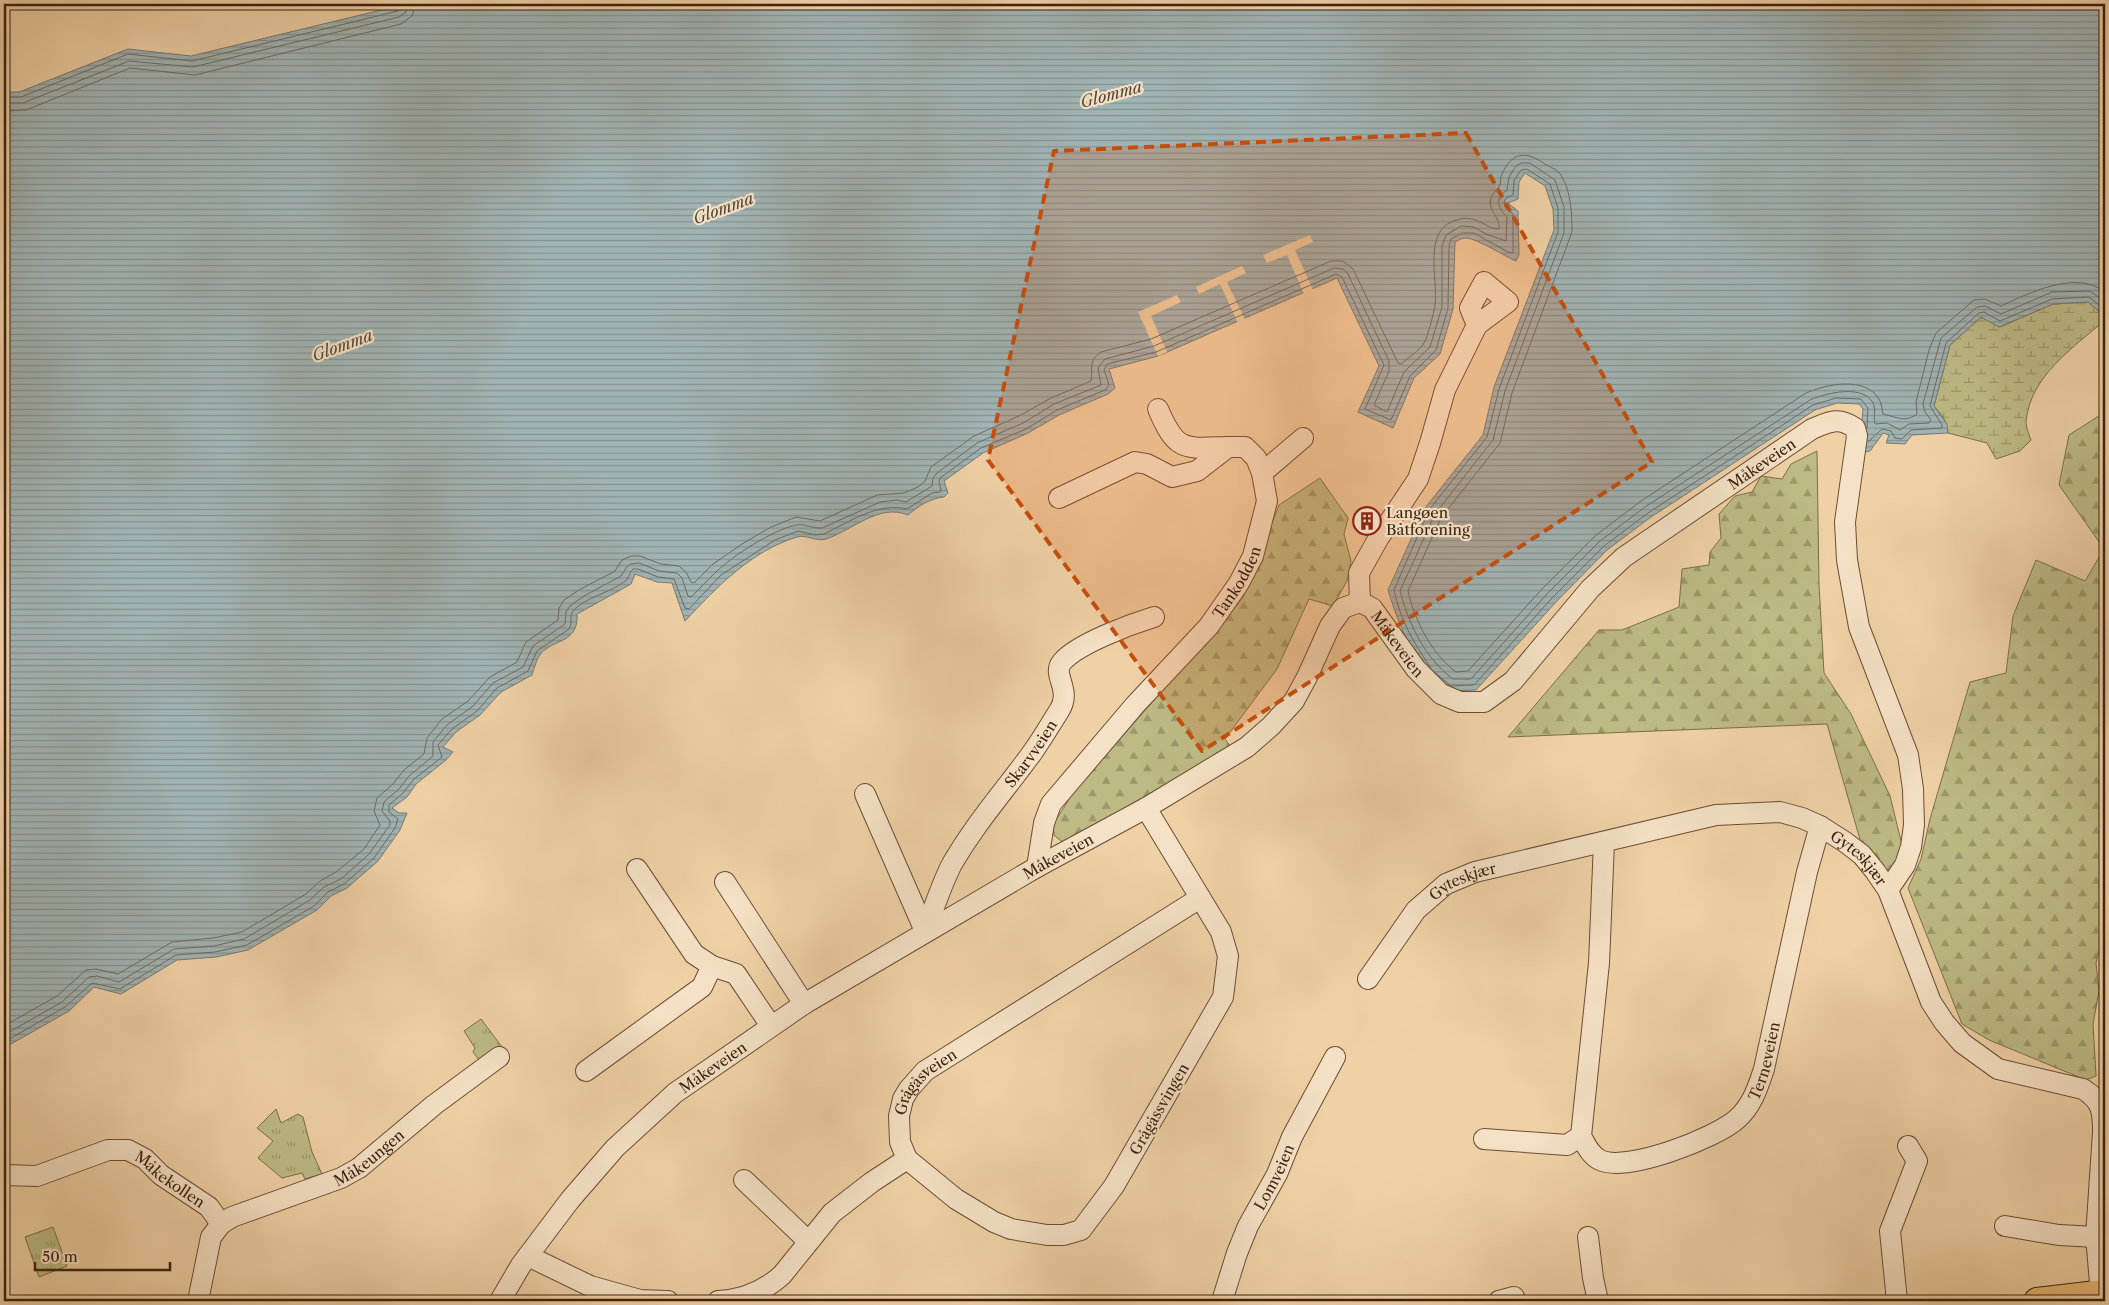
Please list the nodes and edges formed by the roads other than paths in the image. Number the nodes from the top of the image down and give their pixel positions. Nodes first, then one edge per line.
1 (1477, 325) dead end
2 (1158, 409) dead end
3 (1303, 438) dead end
4 (1228, 447) junction
5 (1262, 473) junction
6 (1059, 498) dead end
7 (1360, 602) junction
8 (1154, 617) dead end
9 (865, 794) dead end
10 (1146, 808) junction
11 (1820, 826) junction
12 (1604, 842) junction
13 (1037, 867) junction
14 (637, 869) dead end
15 (724, 882) dead end
16 (1888, 890) junction
17 (1200, 898) junction
18 (925, 931) junction
19 (712, 966) junction
20 (1368, 979) dead end
21 (804, 1004) junction
22 (771, 1026) junction
23 (1335, 1057) dead end
24 (499, 1058) dead end
25 (586, 1071) dead end
26 (1581, 1136) junction
27 (1484, 1139) dead end
28 (1908, 1146) dead end
29 (907, 1160) junction
30 (4, 1174) edge
31 (744, 1180) dead end
32 (221, 1224) junction
33 (2005, 1226) dead end
34 (1588, 1237) dead end
35 (2096, 1237) junction
36 (808, 1241) junction
37 (528, 1256) junction
38 (2103, 1293) edge
39 (198, 1301) edge
40 (500, 1301) edge
41 (668, 1301) edge
42 (718, 1301) edge
43 (1222, 1301) edge
44 (1598, 1301) edge
45 (1897, 1301) edge
46 (2037, 1301) edge

1 - 7 street
2 - 4 street
3 - 5 street
4 - 5 street, Tankodden
4 - 6 street
5 - 13 street, Tankodden
7 - 10 street, Måkeveien
7 - 16 street, Måkeveien
8 - 18 street, Skarvveien
9 - 18 street
10 - 13 street, Måkeveien
10 - 17 street, Grågåssvingen
11 - 12 street, Gyteskjær
11 - 16 street, Gyteskjær
11 - 26 street, Terneveien
12 - 20 street, Gyteskjær
12 - 26 street
13 - 18 street, Måkeveien
14 - 19 street
15 - 21 street
16 - 35 street, Gyteskjær
17 - 29 street, Grågåsveien
17 - 29 street, Grågåssvingen
18 - 21 street, Måkeveien
19 - 22 street
19 - 25 street
21 - 22 street, Måkeveien
22 - 37 street, Måkeveien
23 - 43 street, Lomveien
24 - 32 street, Måkeungen
26 - 27 street
28 - 45 street
29 - 36 street
30 - 32 street, Måkekollen
31 - 36 street
32 - 39 street
33 - 35 street
34 - 44 street
35 - 38 street, Gyteskjær
36 - 42 street
37 - 40 street, Måkeveien
37 - 41 street
38 - 46 main road

